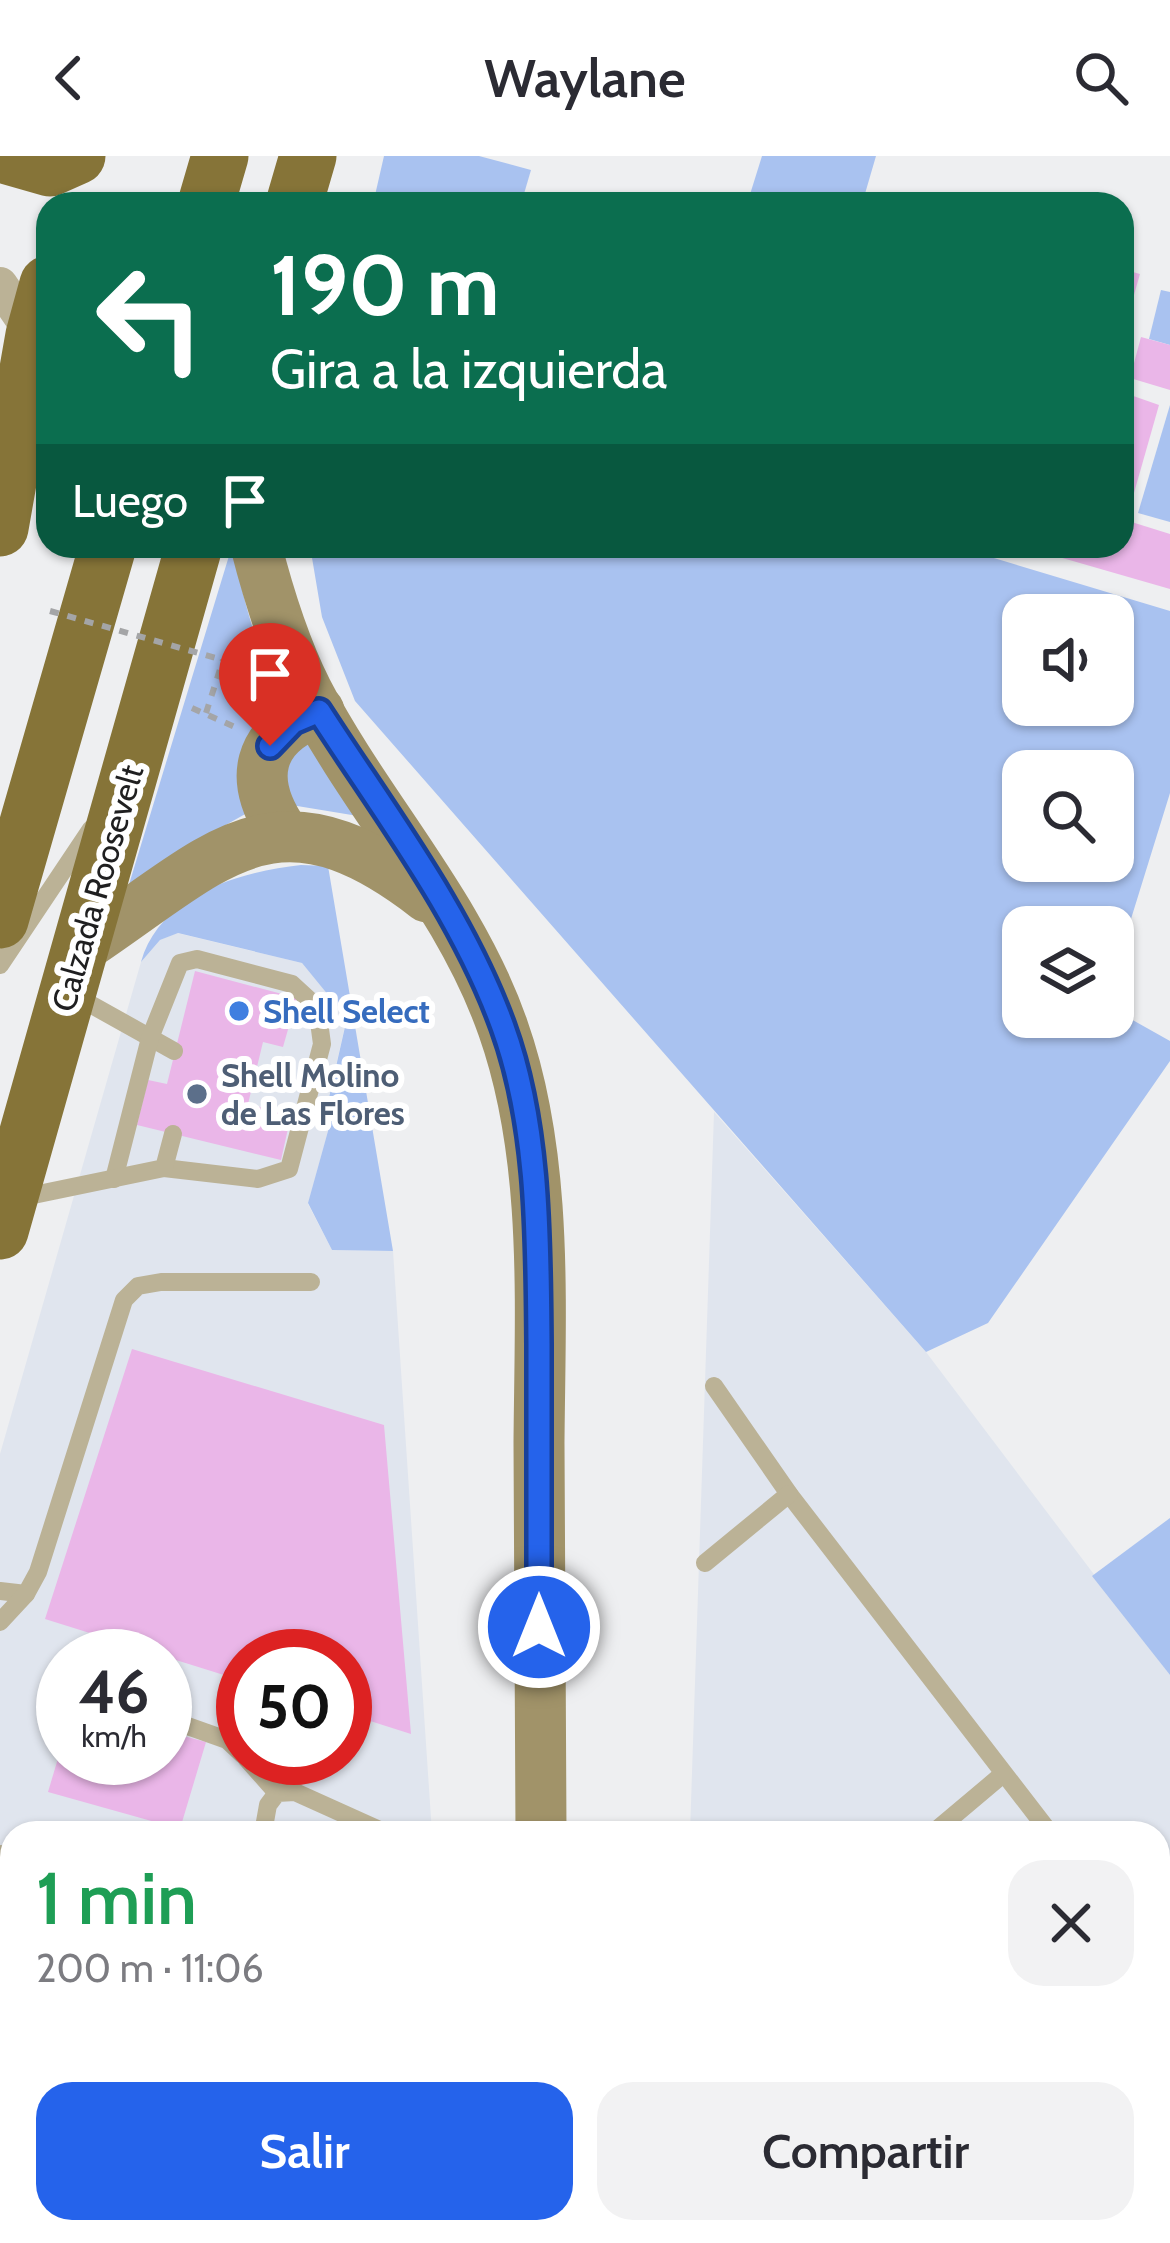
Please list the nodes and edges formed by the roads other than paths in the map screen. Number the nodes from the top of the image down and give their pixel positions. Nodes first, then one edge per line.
1 (8, 156) edge
2 (77, 156) edge
3 (94, 156) edge
4 (220, 156) edge
5 (80, 192) edge
6 (210, 192) edge
7 (0, 285) edge
8 (36, 307) edge
9 (36, 337) edge
10 (0, 528) edge
11 (105, 558) edge
12 (191, 558) edge
13 (259, 558) edge
14 (319, 711) junction
15 (130, 771) junction
16 (284, 834) junction
17 (450, 915) junction
18 (0, 919) edge
19 (0, 965) edge
20 (74, 970) junction
21 (150, 1037) junction
22 (175, 1051) dead end
23 (173, 1134) dead end
24 (164, 1168) junction
25 (114, 1179) junction
26 (4, 1216) edge
27 (311, 1282) dead end
28 (714, 1386) dead end
29 (789, 1494) junction
30 (705, 1563) dead end
31 (0, 1591) edge
32 (26, 1594) junction
33 (0, 1622) edge
34 (1004, 1774) junction
35 (271, 1785) edge
36 (278, 1793) junction
37 (265, 1821) edge
38 (359, 1821) edge
39 (541, 1821) edge
40 (947, 1821) edge
41 (1041, 1821) edge

1 - 2 highway
3 - 5 highway
4 - 6 highway
7 - 8 street
9 - 10 highway
11 - 18 highway
12 - 15 highway, Calzada Roosevelt
13 - 14 main road
14 - 16 main road
14 - 17 main road
15 - 19 lane
15 - 20 highway, Calzada Roosevelt
16 - 17 main road
16 - 20 main road
17 - 39 main road
20 - 21 lane
20 - 26 highway, Calzada Roosevelt
21 - 22 lane
21 - 24 lane
21 - 25 lane
23 - 24 lane
24 - 25 lane
25 - 26 lane
27 - 32 lane
28 - 29 lane
29 - 30 lane
29 - 34 lane
31 - 32 lane
32 - 33 lane
34 - 40 lane
34 - 41 lane
35 - 36 lane
36 - 37 lane
36 - 38 lane

